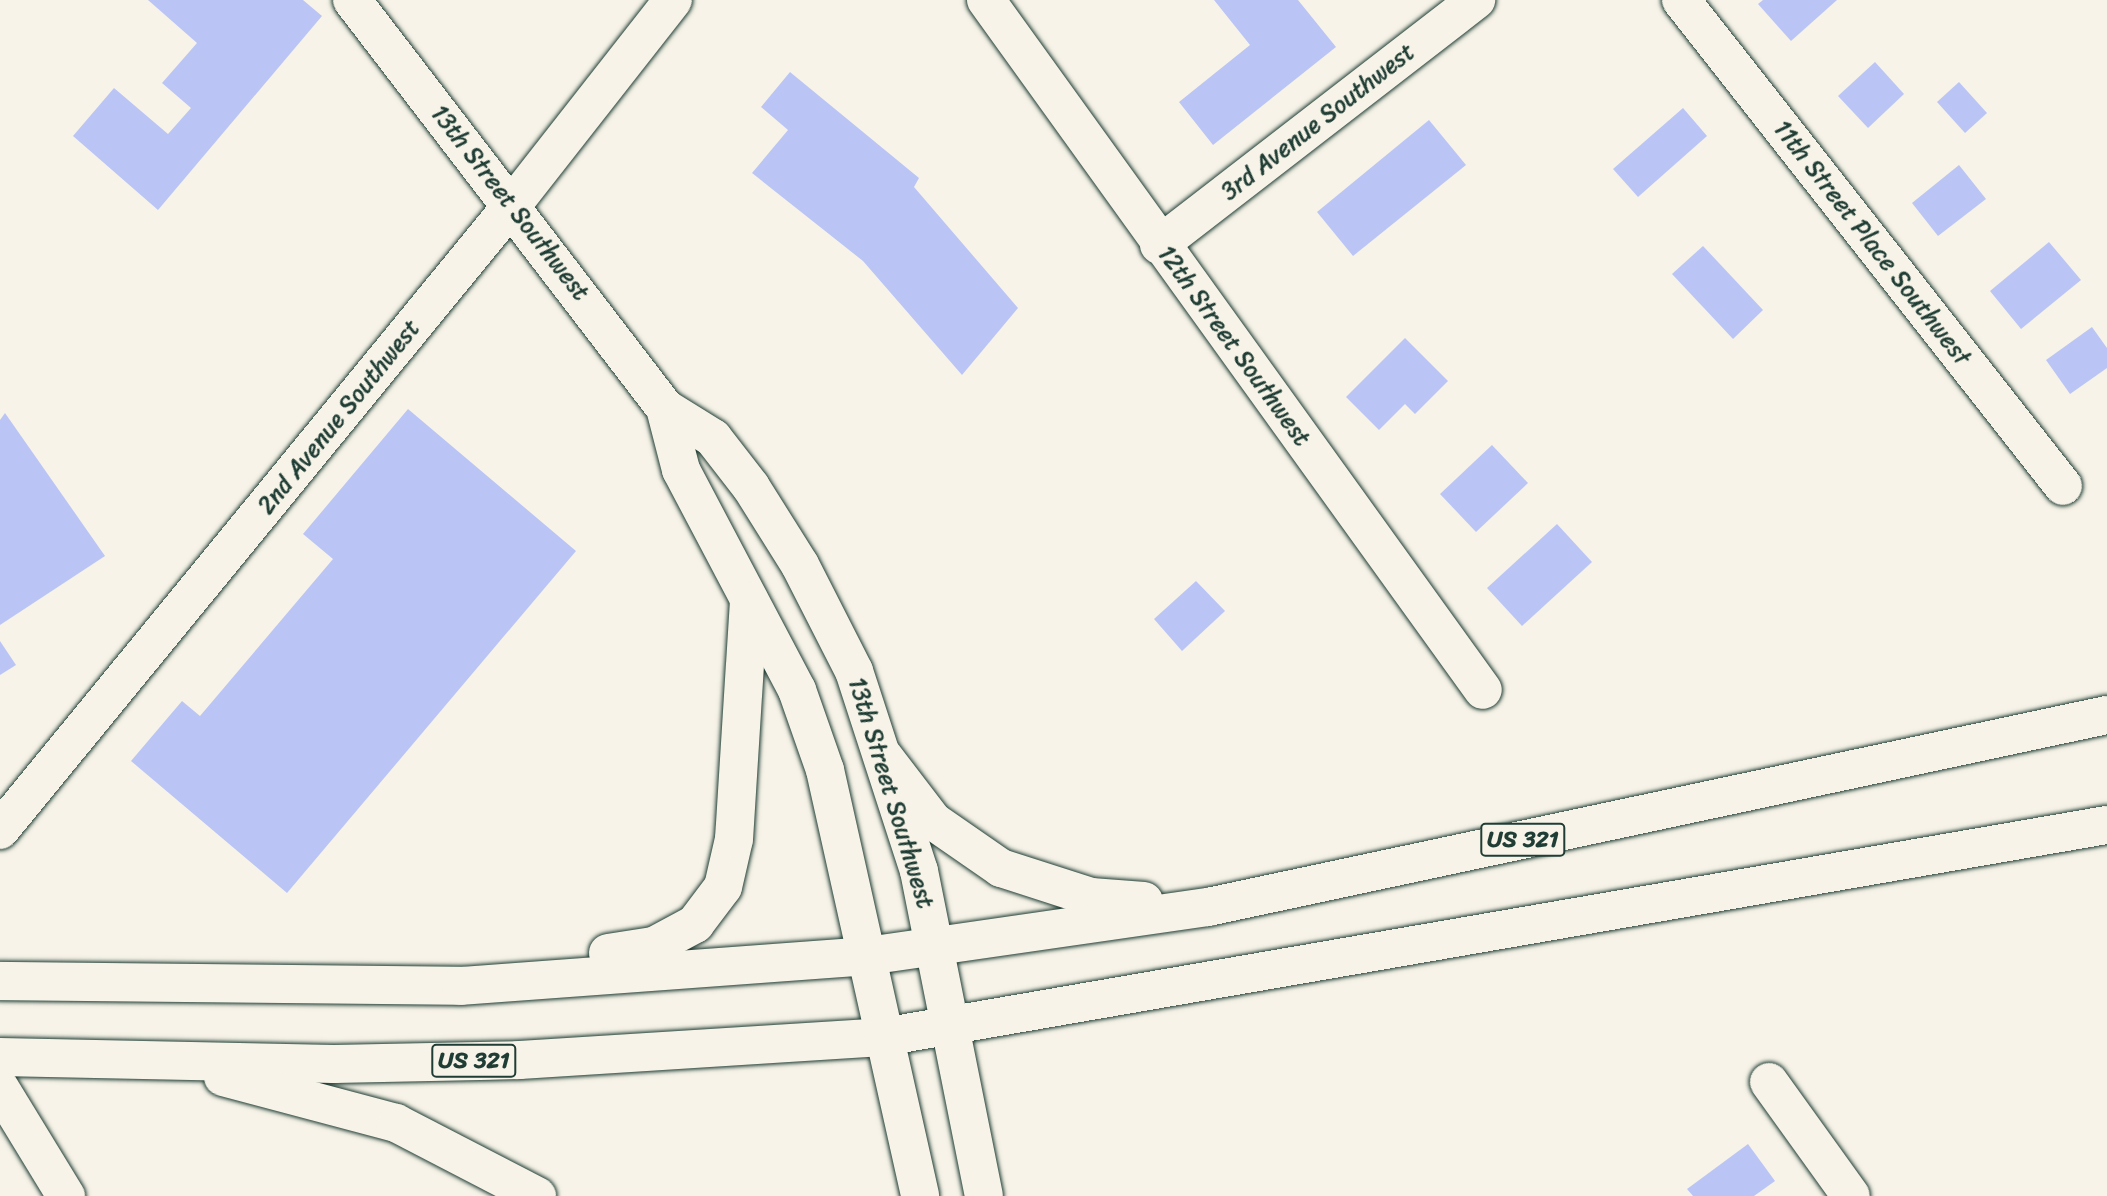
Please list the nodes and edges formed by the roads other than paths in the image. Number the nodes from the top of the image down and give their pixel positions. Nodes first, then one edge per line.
1 (352, 0) edge
2 (673, 0) edge
3 (986, 0) edge
4 (1476, 0) edge
5 (1681, 0) edge
6 (513, 204) junction
7 (1159, 245) junction
8 (665, 408) junction
9 (2063, 486) dead end
10 (749, 600) junction
11 (1483, 690) dead end
12 (2107, 715) edge
13 (884, 757) junction
14 (2107, 825) edge
15 (0, 830) edge
16 (1208, 907) junction
17 (936, 946) junction
18 (867, 956) junction
19 (0, 981) edge
20 (461, 986) junction
21 (947, 1026) junction
22 (883, 1037) junction
23 (0, 1057) edge
24 (164, 1061) junction
25 (1769, 1082) dead end
26 (2, 1091) edge
27 (66, 1196) edge
28 (537, 1196) edge
29 (920, 1196) edge
30 (984, 1196) edge
31 (1851, 1196) edge

1 - 6 main road, 13th Street Southwest
2 - 6 main road, 2nd Avenue Southwest
3 - 7 main road, 12th Street Southwest
4 - 7 main road, 3rd Avenue Southwest
5 - 9 main road, 11th Street Place Southwest
6 - 8 main road, 13th Street Southwest
6 - 15 main road, 2nd Avenue Southwest
7 - 11 main road, 12th Street Southwest
8 - 10 main road, 13th Street Southwest
8 - 13 main road, 13th Street Southwest
10 - 18 main road, 13th Street Southwest
10 - 20 main road
12 - 16 main road, US 321
13 - 16 main road
13 - 17 main road, 13th Street Southwest
14 - 21 main road, US 321
16 - 17 main road, US 321
17 - 18 main road, US 321
17 - 21 main road, 13th Street Southwest
18 - 20 main road, US 321
18 - 22 main road, 13th Street Southwest
19 - 20 main road, US 321
21 - 22 main road, US 321
21 - 30 main road, 13th Street Southwest
22 - 24 main road, US 321
22 - 29 main road, 13th Street Southwest
23 - 24 main road, US 321
24 - 28 main road
25 - 31 main road
26 - 27 main road

